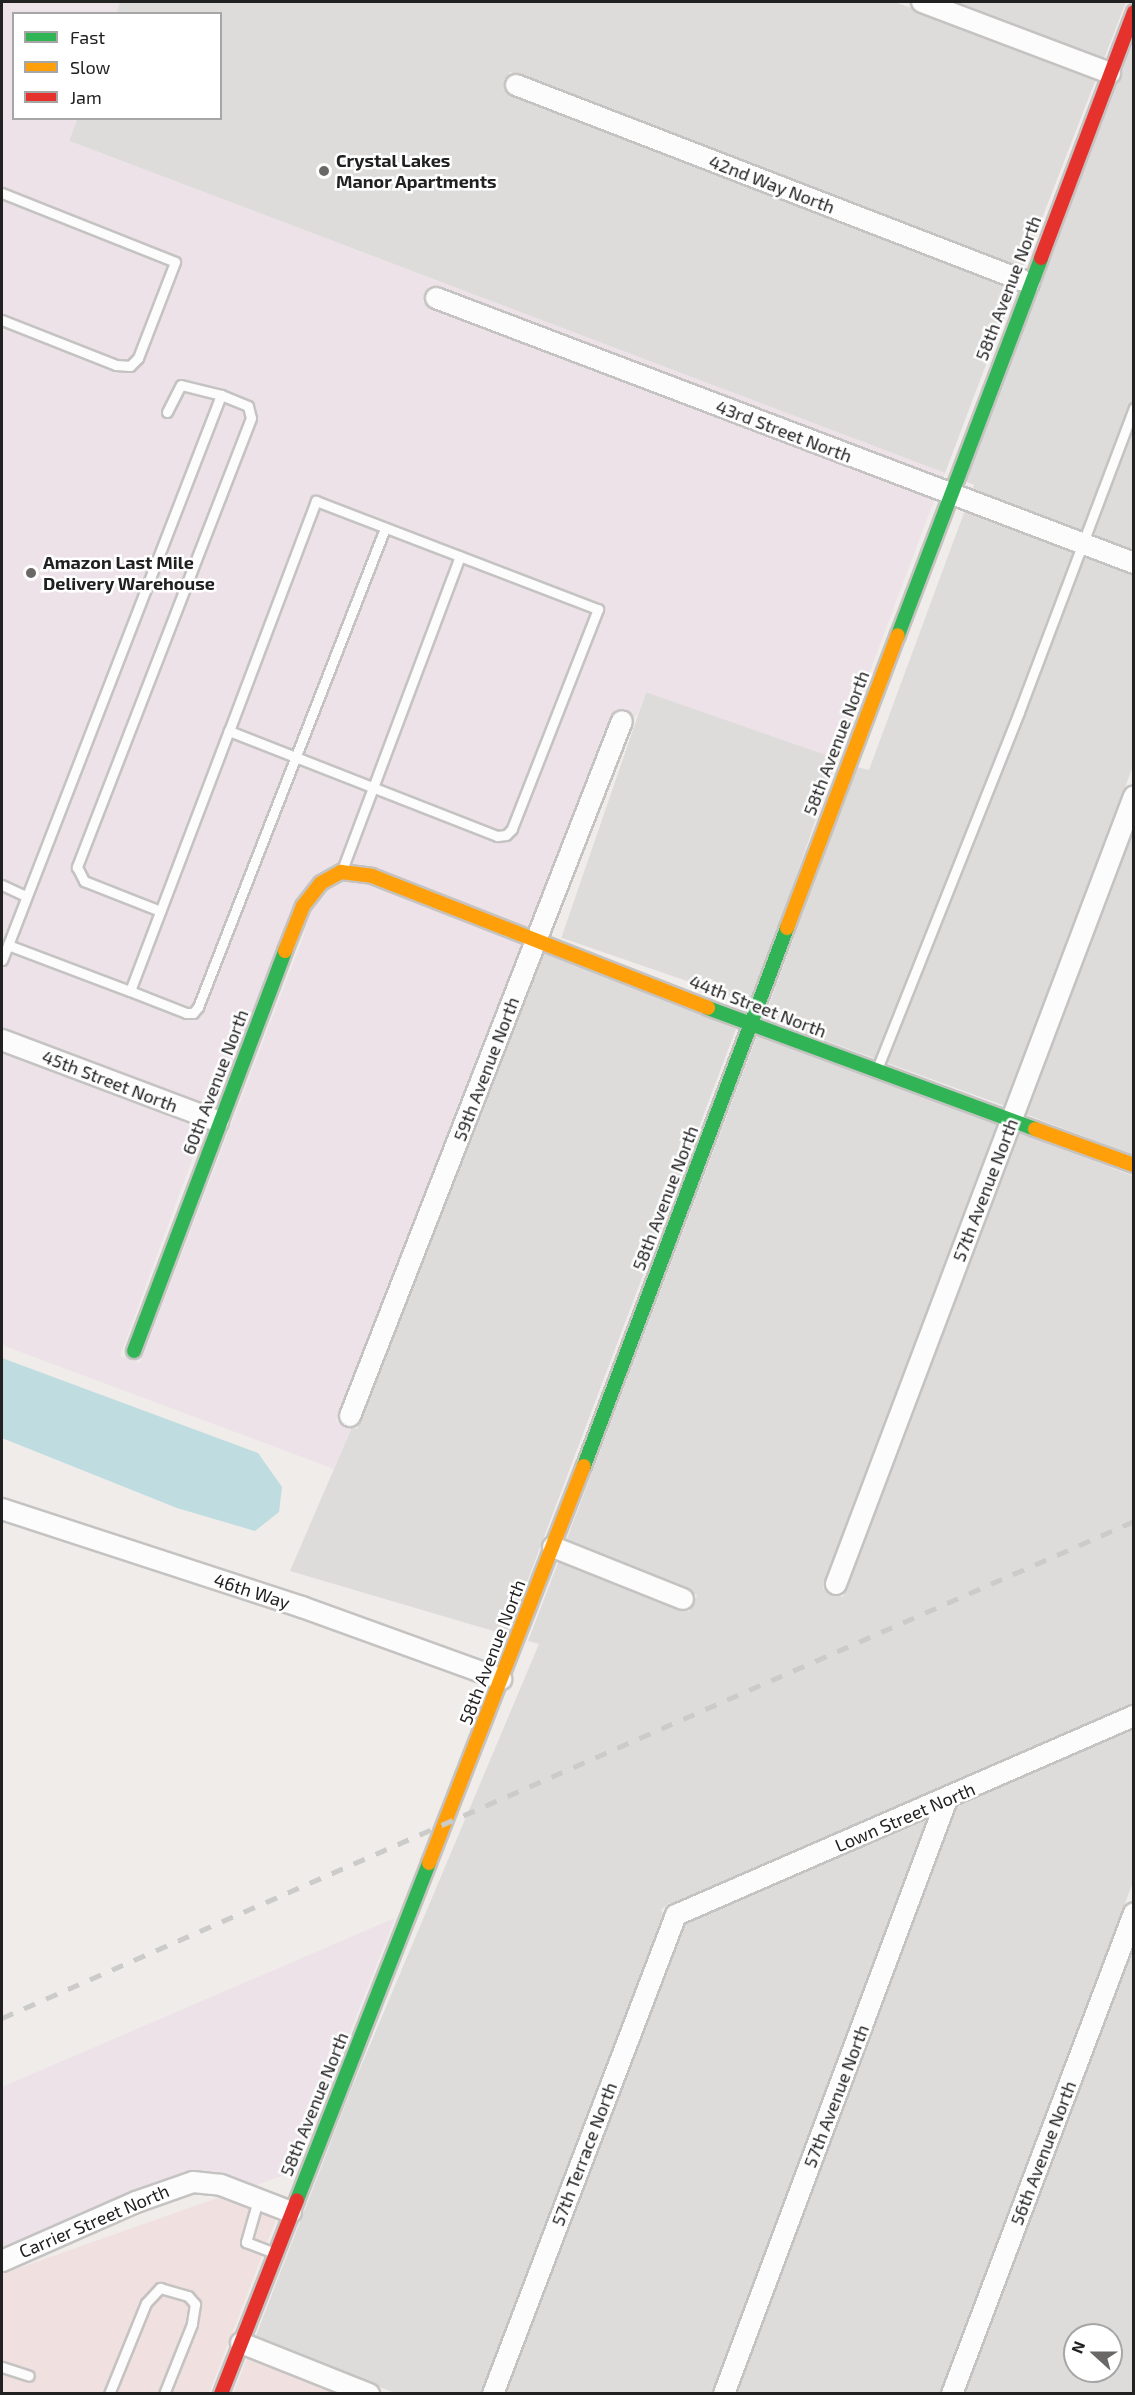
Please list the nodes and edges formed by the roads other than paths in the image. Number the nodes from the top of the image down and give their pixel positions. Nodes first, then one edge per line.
1 (922, 2) edge
2 (1134, 12) edge
3 (1110, 74) junction
4 (516, 85) dead end
5 (2, 193) edge
6 (1029, 283) junction
7 (436, 298) dead end
8 (2, 320) edge
9 (221, 396) junction
10 (1134, 408) edge
11 (167, 412) dead end
12 (949, 493) junction
13 (385, 528) junction
14 (1082, 543) junction
15 (460, 556) junction
16 (1134, 563) edge
17 (622, 722) dead end
18 (229, 731) junction
19 (296, 757) junction
20 (373, 786) junction
21 (1132, 806) edge
22 (341, 872) junction
23 (2, 885) edge
24 (27, 896) junction
25 (160, 911) junction
26 (536, 940) junction
27 (8, 945) junction
28 (2, 960) edge
29 (130, 991) junction
30 (750, 1024) junction
31 (2, 1040) edge
32 (877, 1070) junction
33 (1012, 1119) junction
34 (218, 1121) junction
35 (1134, 1165) edge
36 (134, 1351) dead end
37 (350, 1416) dead end
38 (2, 1509) edge
39 (553, 1547) junction
40 (836, 1584) dead end
41 (683, 1599) dead end
42 (501, 1679) junction
43 (1134, 1716) edge
44 (947, 1799) junction
45 (1134, 1912) edge
46 (676, 1915) joint
47 (258, 2200) junction
48 (291, 2212) junction
49 (275, 2254) junction
50 (2, 2261) edge
51 (241, 2343) junction
52 (2, 2367) edge
53 (29, 2376) dead end
54 (109, 2394) edge
55 (164, 2394) edge
56 (221, 2394) edge
57 (369, 2394) edge
58 (493, 2394) edge
59 (724, 2394) edge
60 (952, 2394) edge

1 - 3 street
2 - 3 street, 58th Avenue North
3 - 6 street, 58th Avenue North
4 - 6 street, 42nd Way North
5 - 8 lane
6 - 12 street, 58th Avenue North
7 - 12 street, 43rd Street North
9 - 11 lane
9 - 24 lane
9 - 25 lane
10 - 14 lane
12 - 14 street, 43rd Street North
12 - 30 street, 58th Avenue North
13 - 15 lane
13 - 18 lane
13 - 19 lane
14 - 16 street, 43rd Street North
14 - 32 lane
15 - 20 lane
15 - 20 lane
17 - 26 street, 59th Avenue North
18 - 19 lane
18 - 25 lane
19 - 20 lane
19 - 29 lane
20 - 22 lane
21 - 33 street, 57th Avenue North
22 - 26 street, 44th Street North
22 - 34 street, 60th Avenue North
23 - 24 lane
24 - 27 lane
25 - 29 lane
26 - 30 street, 44th Street North
26 - 37 street, 59th Avenue North
27 - 28 lane
27 - 29 lane
30 - 32 street, 44th Street North
30 - 39 street, 58th Avenue North
31 - 34 street, 45th Street North
32 - 33 street, 44th Street North
33 - 35 street, 44th Street North
33 - 40 street, 57th Avenue North
34 - 36 street, 60th Avenue North
38 - 42 street, 46th Way
39 - 41 street
39 - 42 street, 58th Avenue North
42 - 48 street, 58th Avenue North
43 - 44 street, Lown Street North
44 - 46 street, Lown Street North
44 - 59 street, 57th Avenue North
45 - 60 street, 56th Avenue North
46 - 58 street, 57th Terrace North
47 - 48 street, Carrier Street North
47 - 49 lane
47 - 50 street, Carrier Street North
48 - 49 street, 58th Avenue North
49 - 51 street, 58th Avenue North
51 - 56 street, 58th Avenue North
51 - 57 street
52 - 53 lane
54 - 55 lane

